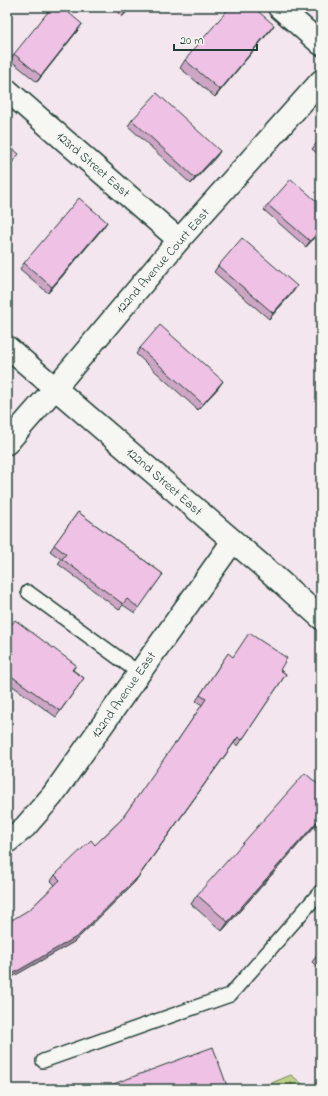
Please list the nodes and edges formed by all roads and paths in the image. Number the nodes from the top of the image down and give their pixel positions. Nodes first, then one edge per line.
1 (279, 7) edge
2 (321, 44) edge
3 (321, 81) edge
4 (7, 90) edge
5 (179, 240) junction
6 (7, 347) edge
7 (54, 388) junction
8 (7, 443) edge
9 (233, 541) junction
10 (28, 592) dead end
11 (321, 618) edge
12 (139, 673) junction
13 (7, 842) edge
14 (321, 891) edge
15 (44, 1061) dead end

1 - 2 street
3 - 5 street, 122nd Avenue Court East
4 - 5 street, 123rd Street East
5 - 7 street, 122nd Avenue Court East
6 - 7 street, 122nd Street East
7 - 8 street, 122nd Avenue Court East
7 - 9 street, 122nd Street East
9 - 11 street, 122nd Street East
9 - 12 street, 122nd Avenue East
10 - 12 lane
12 - 13 street, 122nd Avenue East
14 - 15 lane

